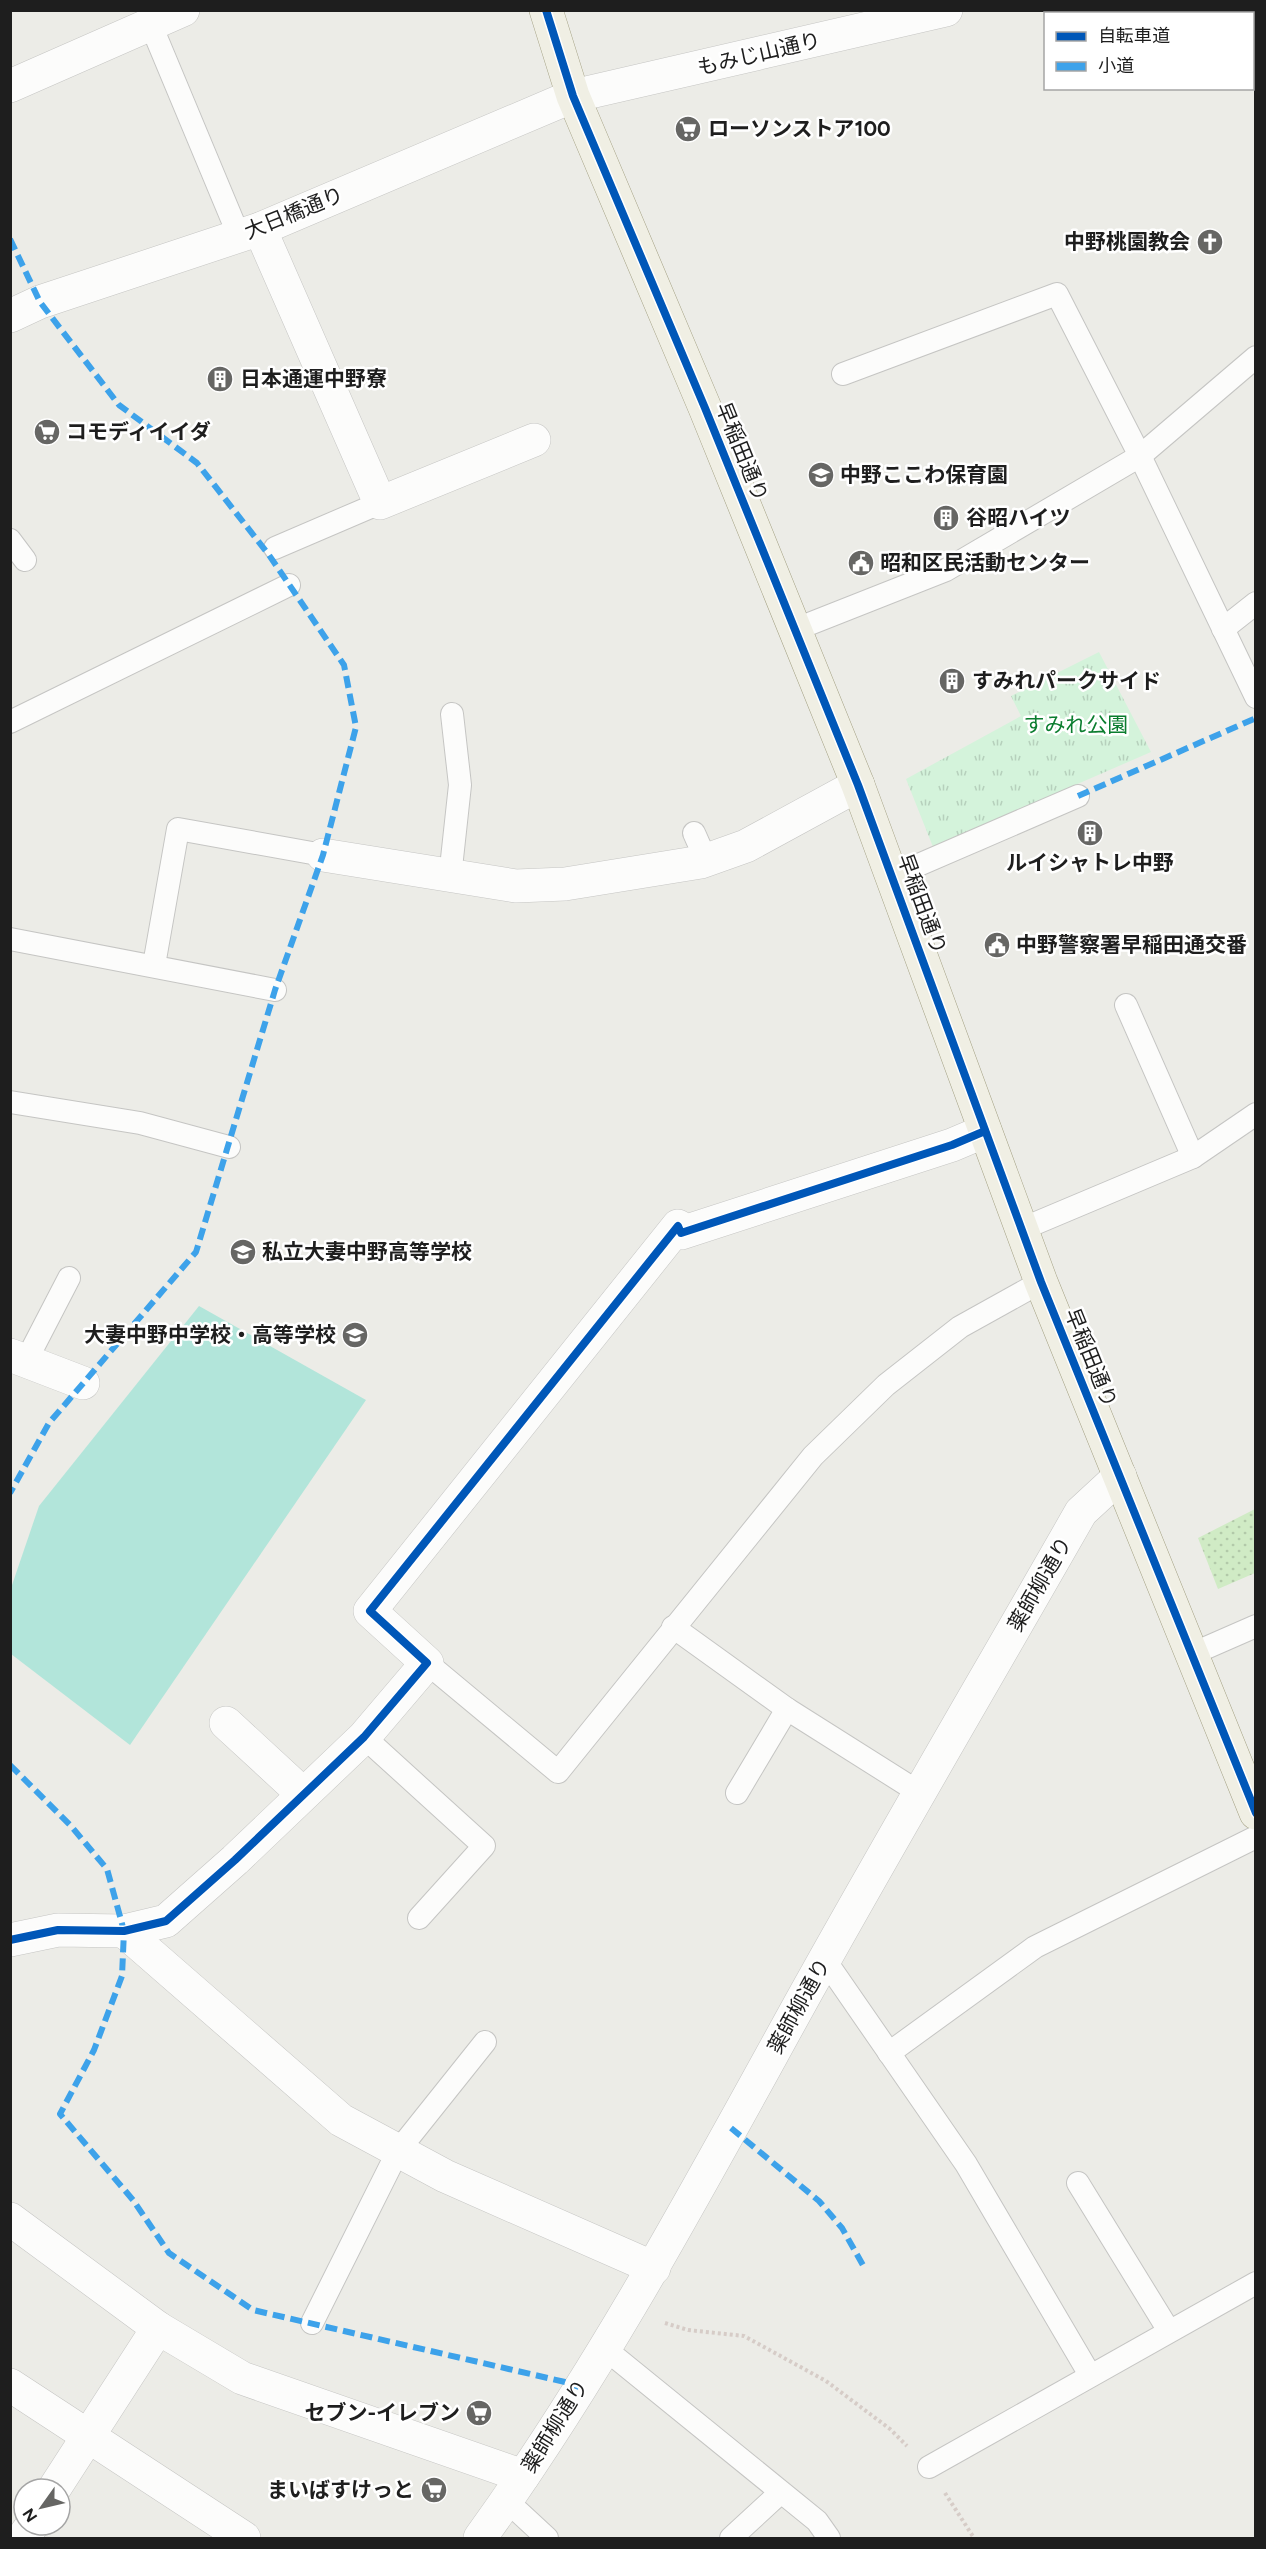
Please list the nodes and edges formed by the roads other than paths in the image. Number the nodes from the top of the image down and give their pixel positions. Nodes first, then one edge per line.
1 (183, 10) edge
2 (546, 10) edge
3 (946, 10) edge
4 (151, 25) junction
5 (10, 86) edge
6 (573, 96) junction
7 (250, 233) junction
8 (10, 316) edge
9 (1256, 357) edge
10 (843, 374) dead end
11 (534, 440) dead end
12 (1140, 456) junction
13 (380, 503) junction
14 (10, 540) edge
15 (275, 548) dead end
16 (25, 560) dead end
17 (289, 585) dead end
18 (1256, 603) edge
19 (1223, 629) junction
20 (794, 630) junction
21 (1256, 697) edge
22 (452, 714) dead end
23 (10, 722) edge
24 (858, 784) junction
25 (1078, 796) dead end
26 (323, 855) joint
27 (893, 876) junction
28 (450, 877) junction
29 (10, 939) edge
30 (154, 965) junction
31 (275, 990) dead end
32 (1126, 1005) dead end
33 (10, 1102) edge
34 (1256, 1114) edge
35 (985, 1131) junction
36 (229, 1147) dead end
37 (1193, 1157) junction
38 (1022, 1229) junction
39 (69, 1278) dead end
40 (1041, 1282) junction
41 (18, 1358) edge
42 (83, 1383) dead end
43 (1120, 1476) junction
44 (1256, 1626) edge
45 (673, 1627) junction
46 (1191, 1654) junction
47 (427, 1663) junction
48 (787, 1709) junction
49 (226, 1723) dead end
50 (364, 1737) junction
51 (737, 1793) dead end
52 (920, 1793) junction
53 (303, 1794) junction
54 (1256, 1813) edge
55 (1256, 1837) edge
56 (419, 1918) dead end
57 (124, 1931) junction
58 (10, 1940) edge
59 (825, 1960) junction
60 (485, 2042) dead end
61 (889, 2052) junction
62 (398, 2151) junction
63 (1078, 2183) dead end
64 (10, 2219) edge
65 (654, 2268) junction
66 (1256, 2283) edge
67 (312, 2323) dead end
68 (158, 2328) junction
69 (1169, 2331) junction
70 (604, 2348) junction
71 (1090, 2375) junction
72 (10, 2385) edge
73 (87, 2435) junction
74 (929, 2467) road end
75 (61, 2477) edge
76 (515, 2489) junction
77 (780, 2493) junction
78 (244, 2538) edge
79 (480, 2538) edge
80 (547, 2538) edge
81 (731, 2538) edge
82 (829, 2538) edge

1 - 4 street
2 - 6 main road, 早稲田通り
3 - 6 street, もみじ山通り
4 - 5 street
4 - 7 lane
6 - 7 street, 大日橋通り
6 - 20 main road, 早稲田通り
7 - 8 street, 大日橋通り
7 - 13 street
9 - 12 lane
10 - 12 lane
11 - 13 street
12 - 19 lane
12 - 20 lane
13 - 15 lane
14 - 16 lane
17 - 23 lane
18 - 19 lane
19 - 21 lane
20 - 24 main road, 早稲田通り
22 - 28 lane
24 - 27 main road, 早稲田通り
24 - 28 street
25 - 27 lane
26 - 28 street
26 - 30 lane
27 - 35 main road, 早稲田通り
29 - 30 lane
30 - 31 lane
32 - 37 lane
33 - 36 lane
34 - 37 lane
35 - 38 main road, 早稲田通り
35 - 47 street
37 - 38 lane
38 - 40 main road, 早稲田通り
39 - 41 lane
40 - 43 main road, 早稲田通り
40 - 45 lane
41 - 42 street
43 - 46 main road, 早稲田通り
43 - 52 street, 薬師柳通り
44 - 46 lane
45 - 47 lane
45 - 48 lane
46 - 54 main road, 早稲田通り
47 - 50 street
48 - 51 lane
48 - 52 lane
49 - 53 street
50 - 53 street
50 - 56 lane
52 - 59 street, 薬師柳通り
53 - 57 street
55 - 61 lane
57 - 58 street
57 - 62 street
59 - 61 lane
59 - 65 street, 薬師柳通り
60 - 62 lane
61 - 71 lane
62 - 65 street
62 - 67 lane
63 - 69 lane
64 - 68 street
65 - 70 street, 薬師柳通り
66 - 69 lane
68 - 73 street
68 - 76 street
69 - 71 lane
70 - 76 street, 薬師柳通り
70 - 77 lane
71 - 74 lane
72 - 73 street
73 - 75 street
73 - 78 street
76 - 79 street, 薬師柳通り
76 - 80 lane
77 - 81 lane
77 - 82 lane

